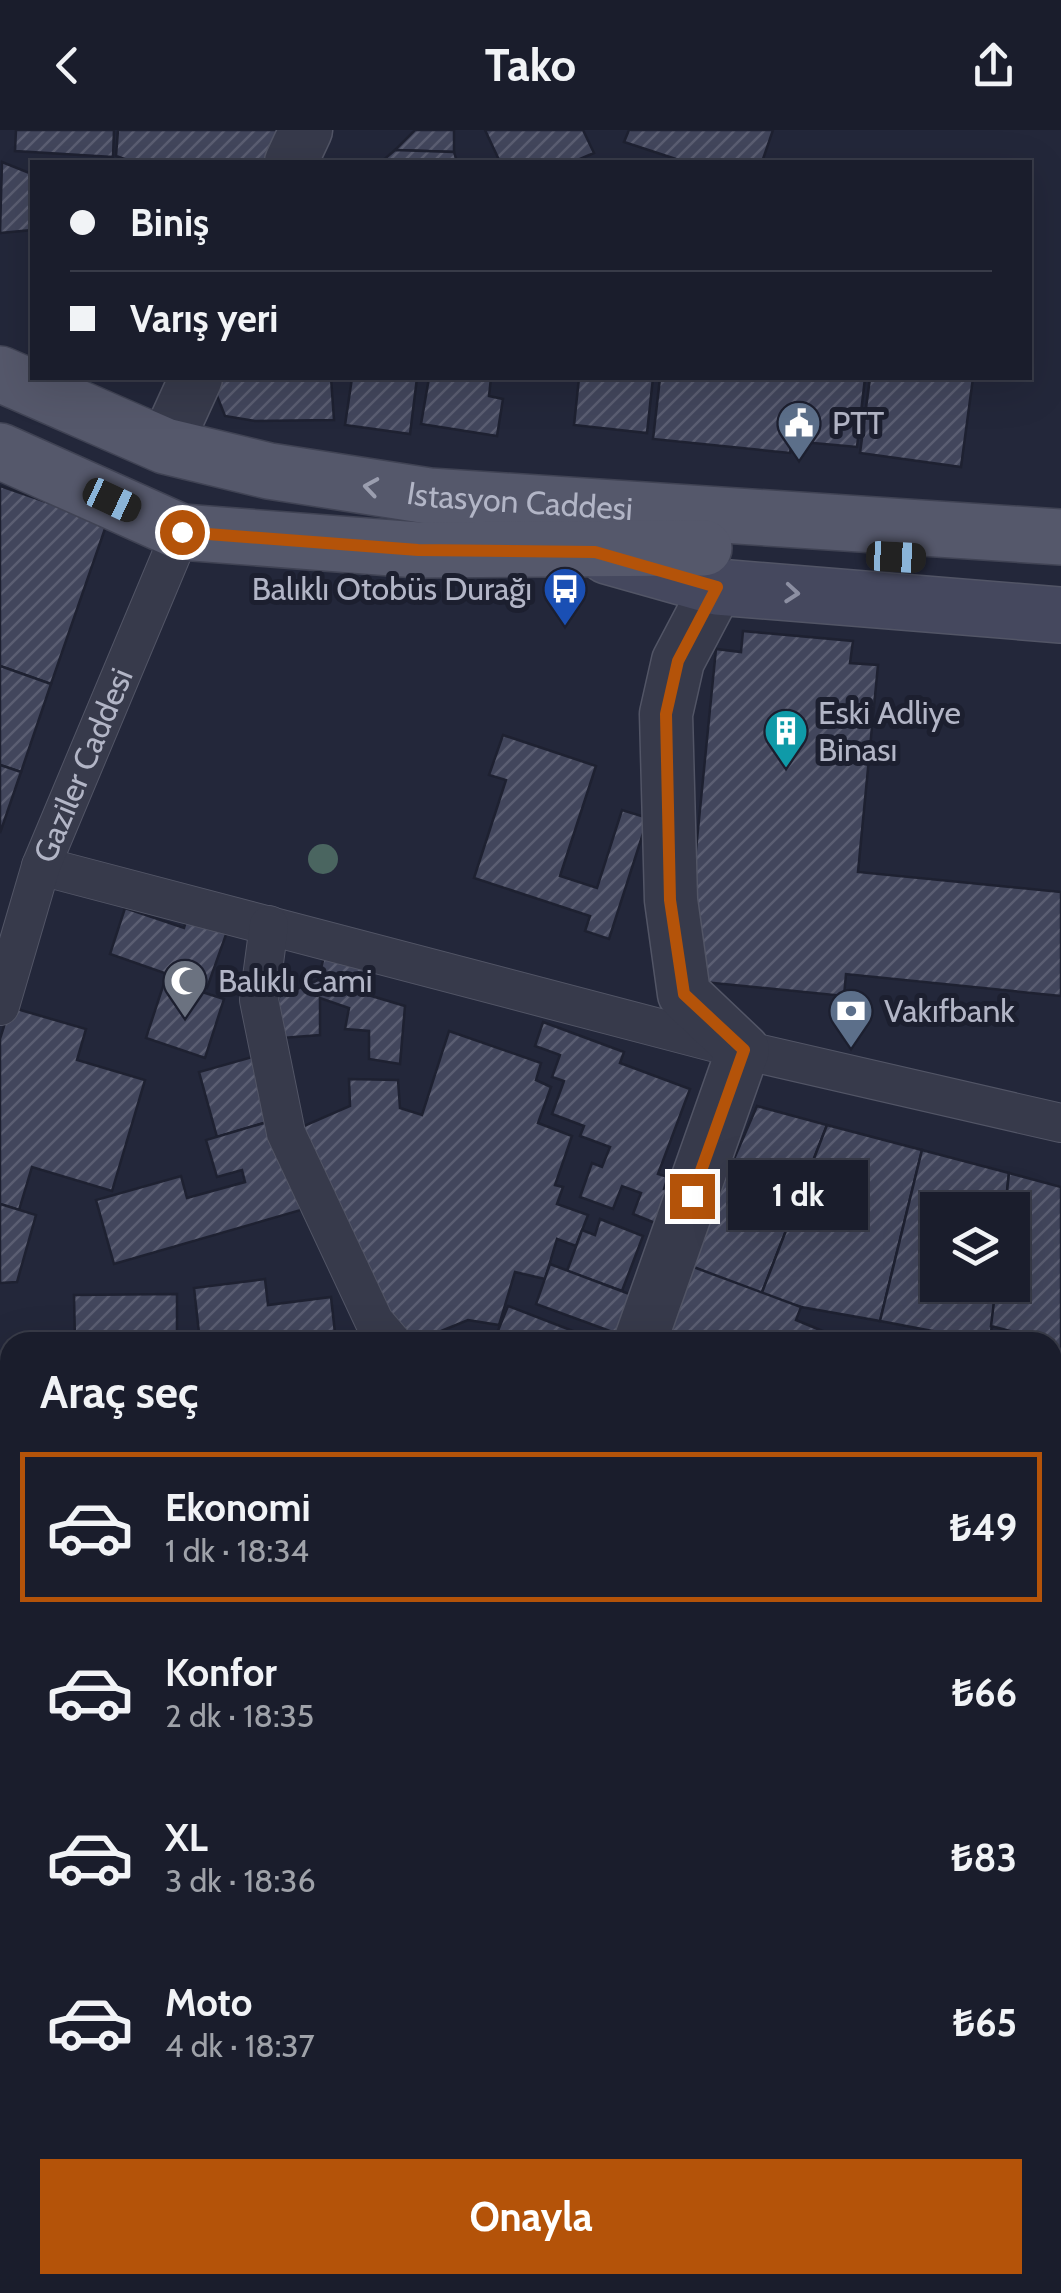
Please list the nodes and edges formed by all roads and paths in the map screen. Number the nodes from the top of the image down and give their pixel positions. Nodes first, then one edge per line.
1 (306, 130) edge
2 (292, 160) edge
3 (0, 374) edge
4 (195, 380) edge
5 (165, 446) junction
6 (0, 451) edge
7 (182, 532) junction
8 (1061, 537) edge
9 (595, 552) junction
10 (1061, 570) edge
11 (717, 587) junction
12 (1061, 615) edge
13 (40, 866) junction
14 (269, 925) junction
15 (0, 1006) edge
16 (744, 1050) junction
17 (1061, 1123) edge
18 (383, 1332) edge
19 (644, 1332) edge

1 - 2 street
3 - 5 main road, Istasyon Caddesi
4 - 5 street
8 -> 5 main road, Istasyon Caddesi
6 - 7 main road
7 - 9 main road
7 - 13 street, Gaziler Caddesi
9 - 10 main road
9 - 11 main road
11 -> 12 main road
11 - 16 street
13 - 14 street
13 - 15 street, Gaziler Caddesi
14 - 16 street
14 - 18 street
16 - 17 street
16 - 19 street

